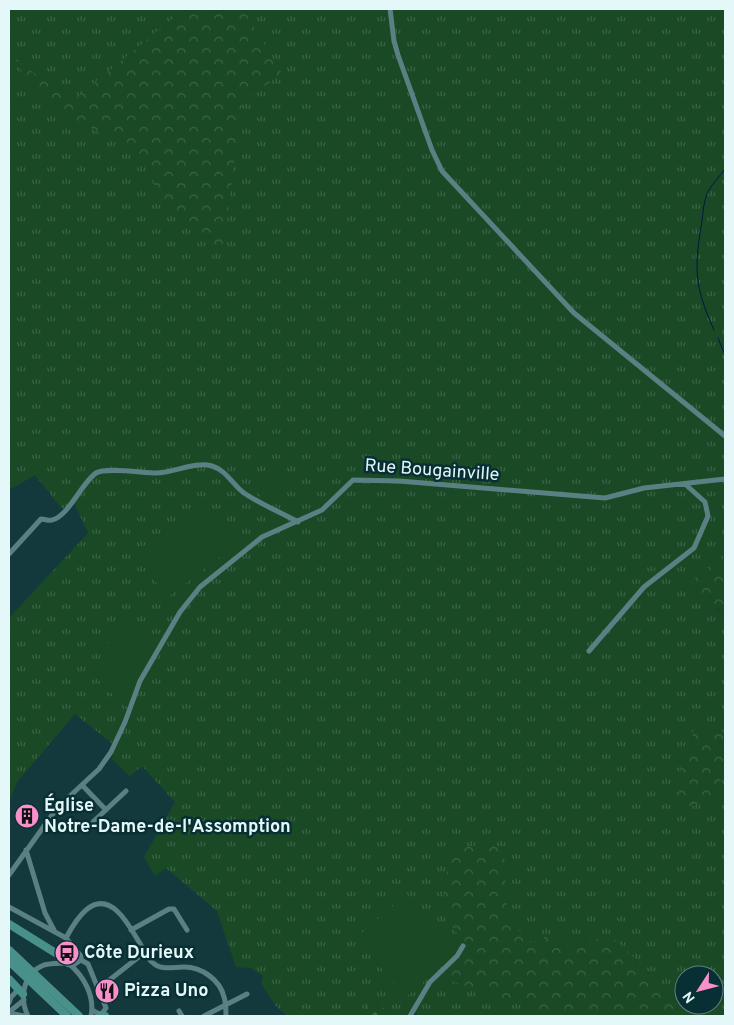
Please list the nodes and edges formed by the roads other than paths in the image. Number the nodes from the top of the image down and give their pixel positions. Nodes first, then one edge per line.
1 (390, 9) edge
2 (725, 436) edge
3 (725, 479) edge
4 (685, 484) junction
5 (298, 522) junction
6 (9, 554) edge
7 (589, 651) dead end
8 (82, 785) junction
9 (126, 791) dead end
10 (106, 810) junction
11 (94, 822) dead end
12 (26, 850) junction
13 (9, 875) edge
14 (9, 907) edge
15 (9, 924) edge
16 (54, 930) junction
17 (131, 930) junction
18 (187, 930) dead end
19 (66, 938) junction
20 (463, 946) dead end
21 (9, 950) edge
22 (145, 952) junction
23 (81, 958) junction
24 (9, 961) edge
25 (70, 965) junction
26 (9, 979) edge
27 (98, 989) junction
28 (23, 992) junction
29 (247, 994) dead end
30 (9, 1003) edge
31 (225, 1005) junction
32 (9, 1012) edge
33 (91, 1013) edge
34 (24, 1016) edge
35 (28, 1016) edge
36 (67, 1016) edge
37 (79, 1016) edge
38 (103, 1016) edge
39 (204, 1016) edge
40 (226, 1016) edge
41 (410, 1016) edge

1 - 2 street
3 - 4 street, Rue Bougainville
4 - 5 street, Rue Bougainville
4 - 7 street
5 - 6 street
5 - 8 street, Rue Bougainville
8 - 10 street
8 - 12 street, Rue Bougainville
9 - 10 street
10 - 11 street
12 - 13 street, Rue Bougainville
12 - 16 street
14 - 16 street
15 - 25 main road
16 - 19 street
17 - 18 street
17 - 19 street
17 - 22 street
19 - 23 street
20 - 41 street
21 - 37 main road
22 - 27 street
22 - 31 street
23 - 25 street
23 - 27 street
24 - 36 main road
25 - 28 street
25 - 33 street
26 - 28 main road
27 - 38 street
28 - 30 street
28 - 32 street
28 - 35 street
29 - 31 street
31 - 39 street
31 - 40 street
32 - 34 street
33 - 38 street

